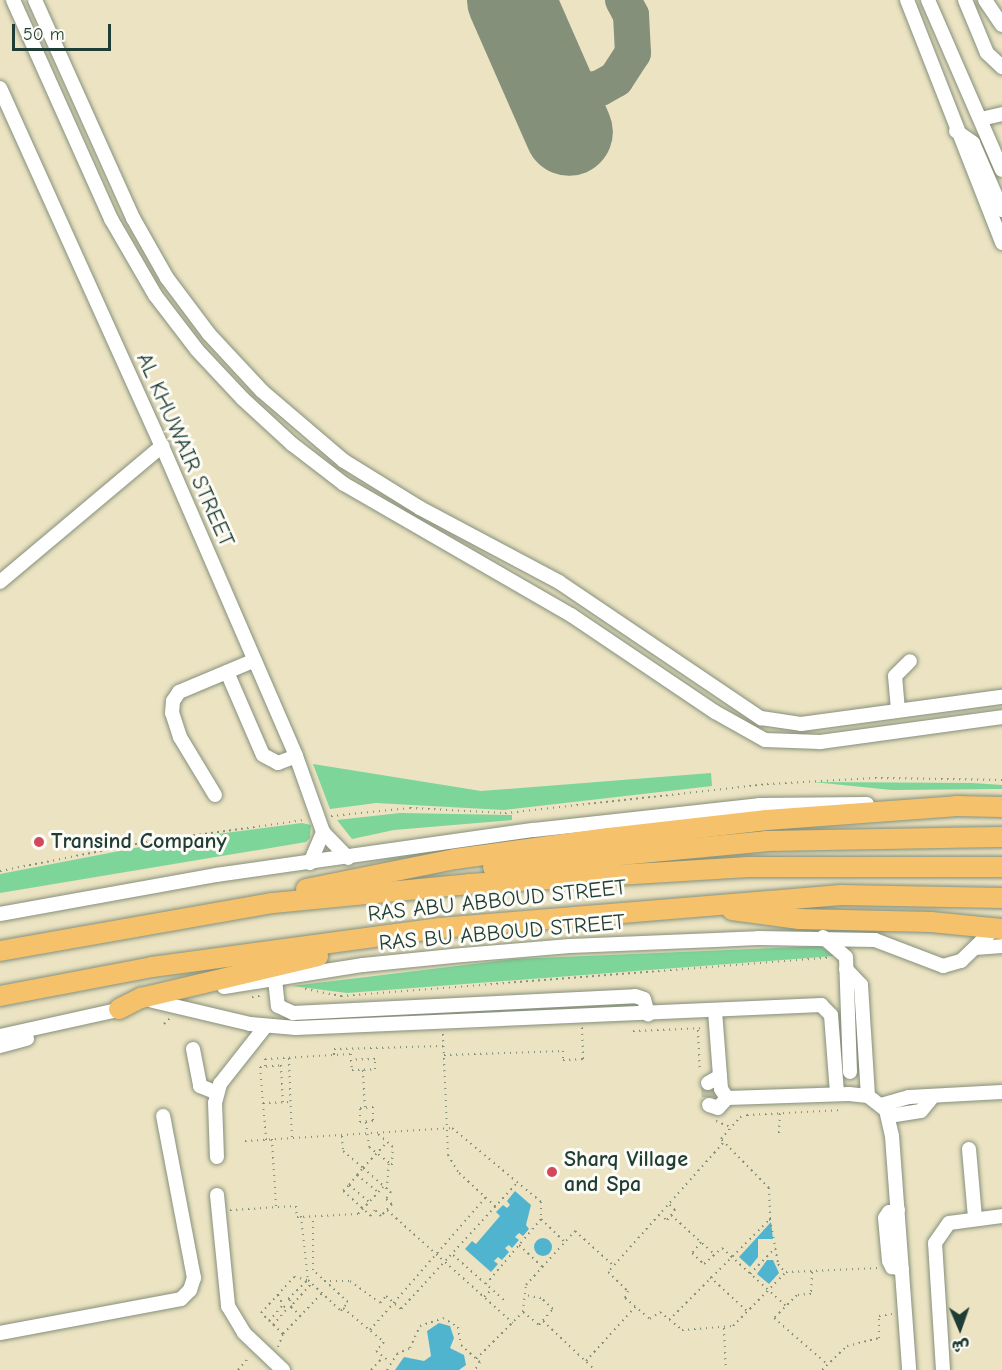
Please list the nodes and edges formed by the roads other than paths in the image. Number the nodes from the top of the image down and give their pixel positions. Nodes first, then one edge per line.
1 (13, 0) edge
2 (35, 0) edge
3 (907, 0) edge
4 (928, 0) edge
5 (965, 0) edge
6 (985, 0) edge
7 (1002, 25) edge
8 (1002, 67) edge
9 (0, 88) edge
10 (3, 107) edge
11 (1002, 114) edge
12 (981, 119) junction
13 (956, 131) junction
14 (1002, 170) edge
15 (1002, 210) edge
16 (1002, 243) edge
17 (162, 446) junction
18 (0, 582) edge
19 (255, 660) junction
20 (910, 661) dead end
21 (227, 672) junction
22 (1002, 697) edge
23 (898, 710) junction
24 (1002, 717) edge
25 (296, 756) junction
26 (215, 795) dead end
27 (956, 806) junction
28 (1002, 807) edge
29 (322, 832) junction
30 (1002, 837) edge
31 (348, 858) junction
32 (310, 863) junction
33 (1002, 867) edge
34 (341, 882) junction
35 (1002, 898) edge
36 (273, 903) junction
37 (706, 904) junction
38 (0, 914) edge
39 (440, 928) junction
40 (999, 935) edge
41 (823, 937) junction
42 (875, 940) junction
43 (0, 951) edge
44 (846, 963) junction
45 (274, 986) junction
46 (0, 996) edge
47 (153, 1001) junction
48 (441, 1005) junction
49 (119, 1009) junction
50 (715, 1011) junction
51 (648, 1014) junction
52 (442, 1022) junction
53 (265, 1027) junction
54 (0, 1036) edge
55 (0, 1046) edge
56 (193, 1049) dead end
57 (850, 1072) dead end
58 (1002, 1092) edge
59 (217, 1093) junction
60 (837, 1093) junction
61 (868, 1096) junction
62 (727, 1098) junction
63 (709, 1105) dead end
64 (885, 1110) junction
65 (164, 1116) dead end
66 (969, 1149) dead end
67 (217, 1157) dead end
68 (218, 1195) dead end
69 (1002, 1216) edge
70 (975, 1218) junction
71 (0, 1333) edge
72 (283, 1370) edge
73 (909, 1370) edge
74 (944, 1370) edge

1 - 24 street
2 - 23 street
3 - 13 street
4 - 12 street
5 - 8 street
6 - 7 street
9 - 10 street, AL KHUWAIR STREET
10 - 17 street, AL KHUWAIR STREET
11 - 12 street
12 - 14 street
13 - 15 street
13 - 16 street
17 - 18 street
17 - 19 street, AL KHUWAIR STREET
19 - 21 street
19 - 25 street, AL KHUWAIR STREET
20 - 23 street
21 - 25 street
21 - 26 street
22 - 23 street
25 - 29 street, AL KHUWAIR STREET
27 - 28 highway
27 - 31 street
27 - 34 highway
29 - 31 street
29 - 32 street
30 - 34 highway
31 - 32 street
32 - 38 street
33 - 36 highway, RAS ABU ABBOUD STREET
34 - 36 highway
35 - 37 highway, RAS ABU ABBOUD STREET
36 - 43 highway, RAS ABU ABBOUD STREET
37 - 39 highway, RAS ABU ABBOUD STREET
37 - 40 highway
39 - 46 highway, RAS ABU ABBOUD STREET
39 - 49 highway
40 - 42 street, RAS BU ABBOUD STREET
41 - 42 street, RAS BU ABBOUD STREET
41 - 44 street
41 - 45 street, RAS BU ABBOUD STREET
42 - 44 street
44 - 57 street
44 - 61 street
45 - 47 street, RAS BU ABBOUD STREET
45 - 48 street
47 - 49 street, RAS BU ABBOUD STREET
47 - 53 street
48 - 51 street
48 - 52 street
49 - 54 street, RAS BU ABBOUD STREET
49 - 55 street
50 - 51 street
50 - 60 street
50 - 62 street
51 - 52 street
52 - 53 street
53 - 59 street
56 - 59 street
58 - 64 street
59 - 67 street
60 - 61 street
60 - 62 street
61 - 64 street
62 - 63 street
64 - 73 street
65 - 71 street
66 - 70 street
68 - 72 street
69 - 70 street
70 - 74 street

